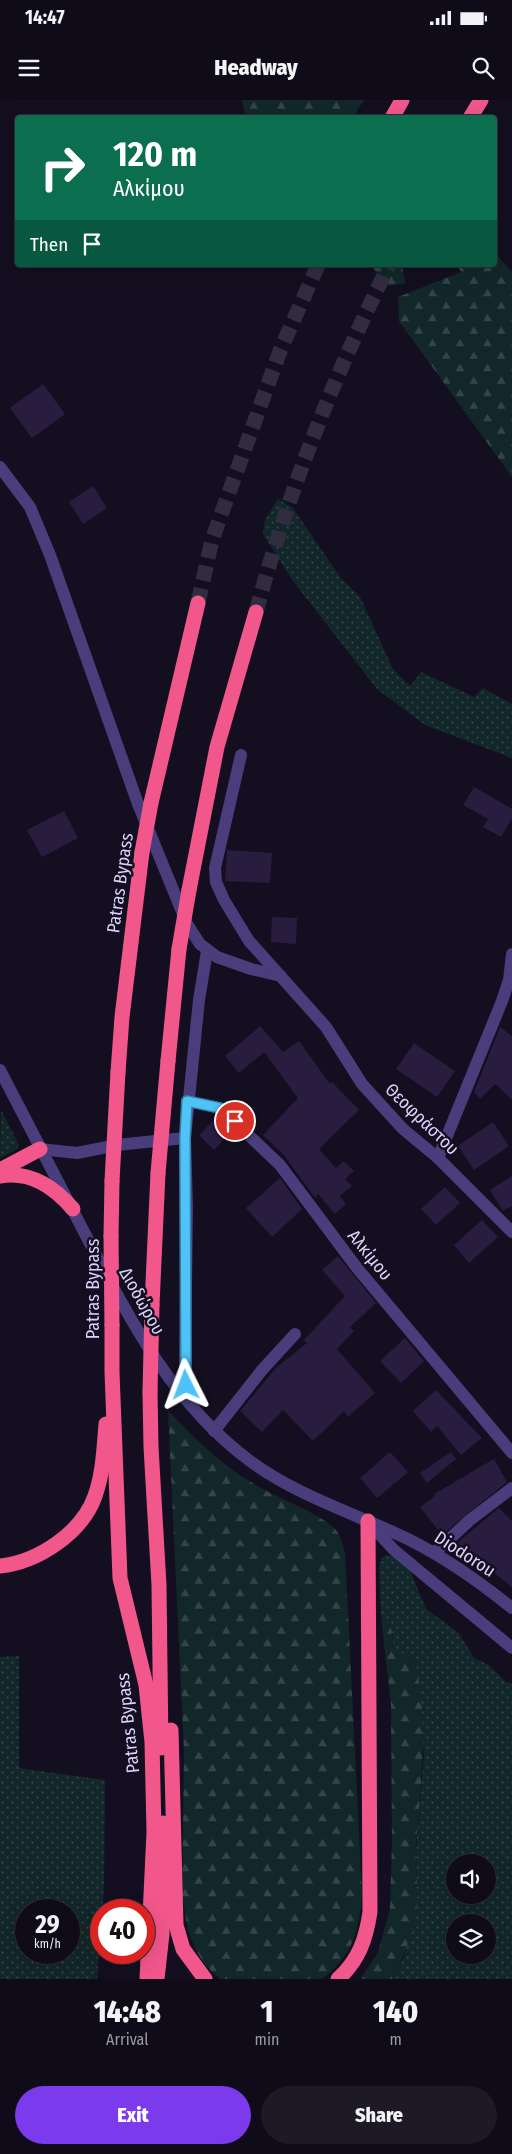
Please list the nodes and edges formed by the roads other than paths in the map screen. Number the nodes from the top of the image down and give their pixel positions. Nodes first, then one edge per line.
1 (402, 100) edge
2 (481, 100) edge
3 (394, 115) edge
4 (472, 115) edge
5 (0, 467) edge
6 (198, 603) tunnel mouth
7 (256, 612) tunnel mouth
8 (241, 755) dead end
9 (207, 951) junction
10 (512, 954) edge
11 (281, 976) junction
12 (0, 1070) edge
13 (187, 1101) junction
14 (185, 1138) junction
15 (40, 1149) junction
16 (438, 1158) junction
17 (0, 1170) edge
18 (0, 1176) edge
19 (73, 1210) junction
20 (512, 1232) edge
21 (295, 1334) dead end
22 (112, 1372) junction
23 (192, 1408) junction
24 (214, 1430) junction
25 (512, 1453) edge
26 (512, 1488) edge
27 (368, 1521) junction
28 (434, 1553) junction
29 (0, 1566) edge
30 (159, 1585) junction
31 (512, 1608) edge
32 (512, 1648) edge
33 (147, 1979) edge
34 (157, 1979) edge
35 (205, 1979) edge
36 (338, 1979) edge

1 - 3 highway
2 - 4 highway
5 - 9 street
6 - 22 highway, Patras Bypass, bridge
7 - 30 highway, Patras Bypass, bridge
8 - 11 street, Θεοφράστου
9 - 11 street
9 - 13 street
10 - 16 street
11 - 16 street, Θεοφράστου
12 - 15 street, Διοδώρου
13 - 14 street
13 - 25 street, Αλκίμου
14 - 15 street
14 - 23 street
15 - 17 highway
15 - 19 street, Διοδώρου
16 - 20 street, Θεοφράστου
18 - 19 highway
19 - 23 street, Διοδώρου
21 - 24 street
22 - 29 highway
22 - 33 highway, Patras Bypass
23 - 24 street, Διοδώρου
24 - 27 street, Διοδώρου
26 - 28 street
27 - 28 street, Διοδώρου
27 - 32 street
27 - 36 highway
28 - 31 street, Diodorou
30 - 34 highway, Patras Bypass
30 - 35 highway

